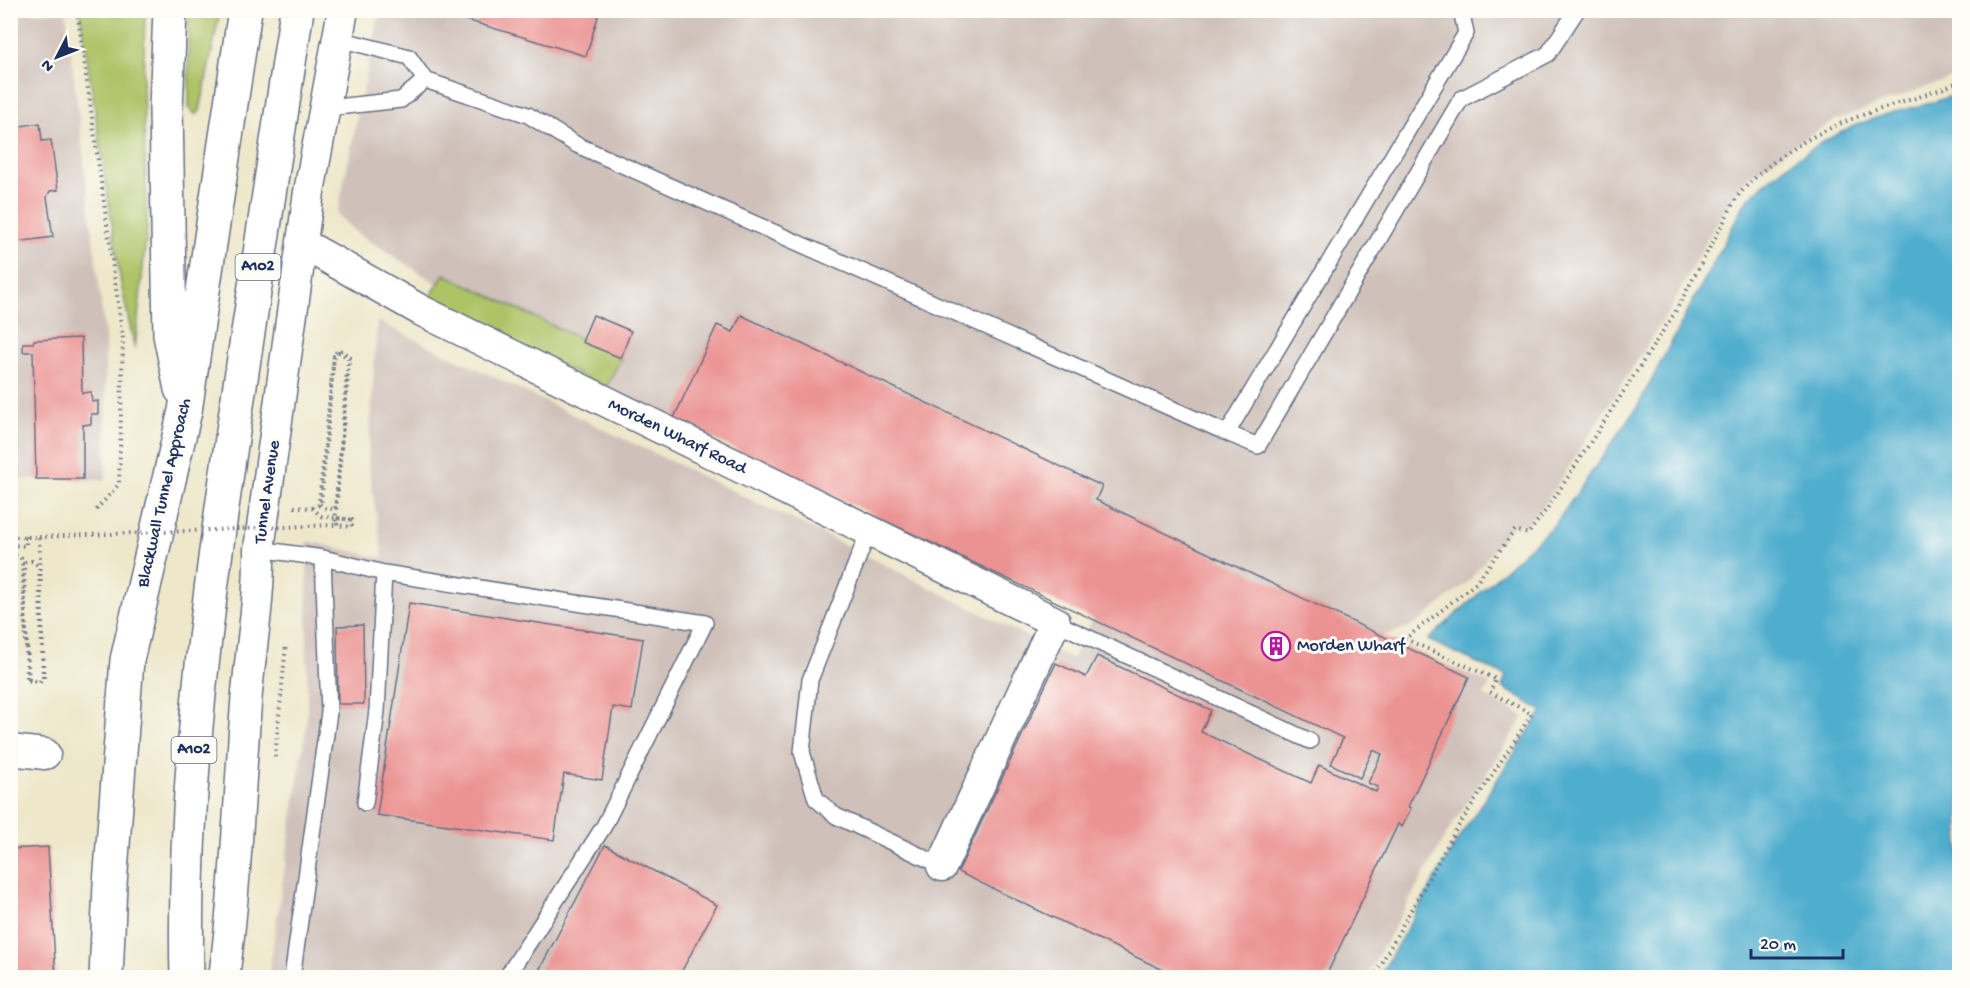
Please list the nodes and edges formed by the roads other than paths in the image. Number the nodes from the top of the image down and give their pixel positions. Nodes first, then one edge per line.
1 (170, 10) edge
2 (245, 10) edge
3 (297, 10) edge
4 (1461, 10) edge
5 (1577, 10) edge
6 (341, 25) edge
7 (425, 80) junction
8 (327, 108) junction
9 (303, 244) junction
10 (185, 411) junction
11 (1227, 433) junction
12 (868, 532) junction
13 (259, 549) junction
14 (323, 558) junction
15 (384, 573) junction
16 (1055, 622) junction
17 (1310, 741) dead end
18 (10, 750) edge
19 (45, 754) dead end
20 (365, 804) dead end
21 (942, 866) joint
22 (105, 969) edge
23 (187, 978) edge
24 (224, 978) edge
25 (292, 978) edge
26 (506, 978) edge

1 - 10 highway
2 - 10 highway, Blackwall Tunnel Approach / A102
3 - 23 highway, A102
4 - 11 lane
5 - 11 lane
6 - 7 lane
6 - 8 street, Tunnel Avenue
7 - 8 lane
7 - 11 lane
8 - 9 street, Tunnel Avenue
9 - 12 street, Morden Wharf Road
9 - 13 street, Tunnel Avenue
10 - 22 highway, Blackwall Tunnel Approach / A102
12 - 16 street, Morden Wharf Road
12 - 21 lane
13 - 14 lane
13 - 24 street, Tunnel Avenue
14 - 15 lane
14 - 25 lane
15 - 20 lane
15 - 26 lane
16 - 17 lane
16 - 21 street
18 - 19 street

